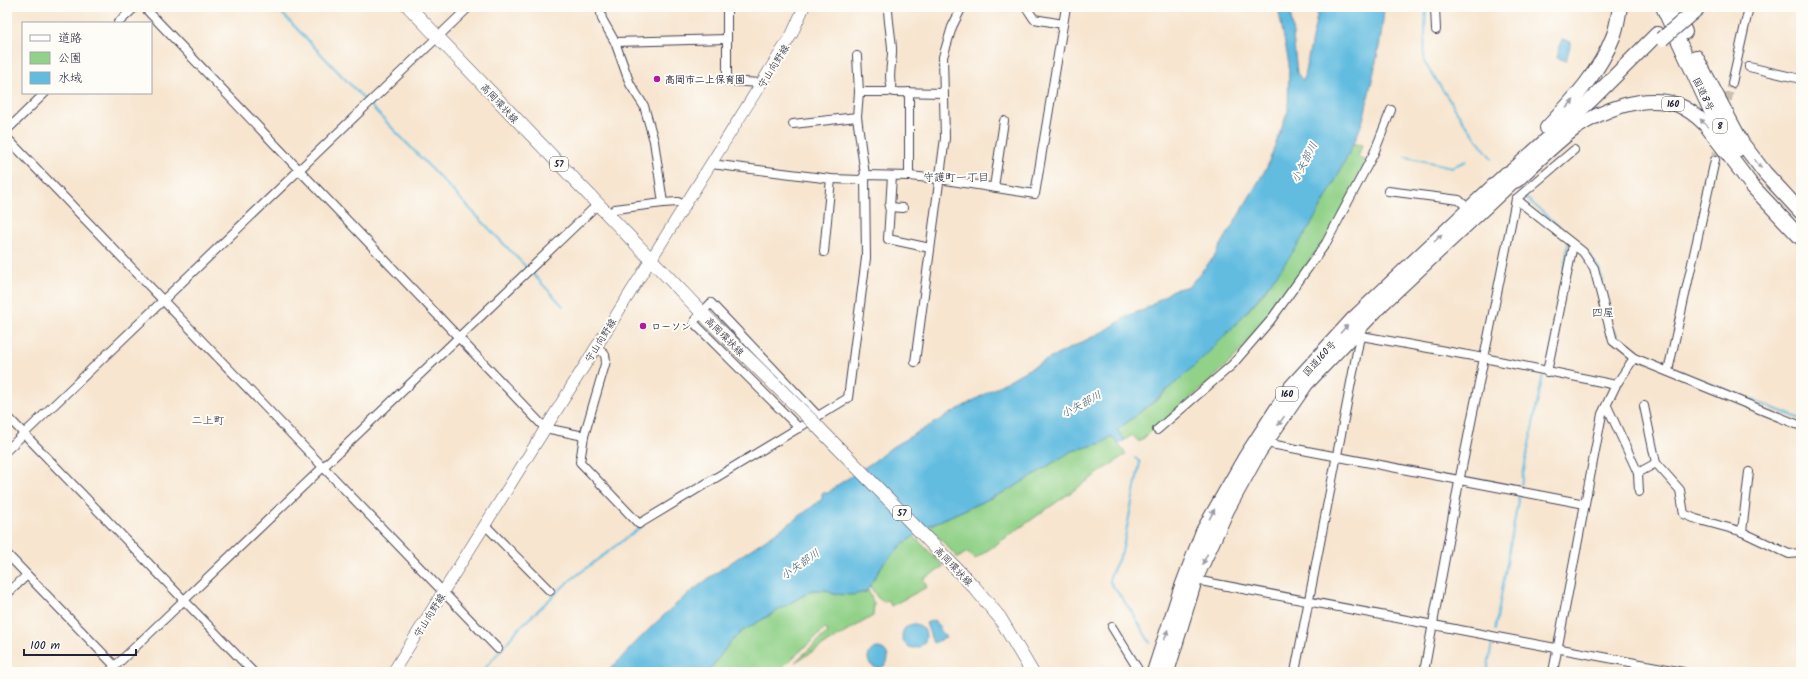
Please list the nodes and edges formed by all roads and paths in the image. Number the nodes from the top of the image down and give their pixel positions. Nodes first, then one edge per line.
1 (135, 7) edge
2 (144, 7) edge
3 (409, 7) edge
4 (469, 7) edge
5 (600, 7) edge
6 (727, 7) edge
7 (804, 7) edge
8 (888, 7) edge
9 (962, 7) edge
10 (1026, 7) edge
11 (1066, 7) edge
12 (1435, 7) edge
13 (1620, 7) edge
14 (1663, 7) edge
15 (1674, 7) edge
16 (1679, 7) edge
17 (1687, 7) edge
18 (1699, 7) edge
19 (1749, 7) edge
20 (119, 22) edge
21 (1063, 24) junction
22 (1436, 30) dead end
23 (438, 37) junction
24 (1660, 37) junction
25 (727, 39) junction
26 (615, 42) junction
27 (1689, 42) junction
28 (857, 56) dead end
29 (1749, 67) dead end
30 (1801, 79) edge
31 (762, 83) junction
32 (1732, 83) tunnel mouth
33 (892, 88) junction
34 (860, 92) junction
35 (909, 92) junction
36 (943, 93) junction
37 (45, 94) edge
38 (1391, 110) dead end
39 (857, 117) junction
40 (1004, 121) dead end
41 (793, 124) dead end
42 (7, 130) edge
43 (7, 138) edge
44 (1574, 150) dead end
45 (1715, 160) tunnel mouth
46 (711, 164) junction
47 (299, 170) junction
48 (865, 175) junction
49 (892, 176) junction
50 (909, 176) junction
51 (1509, 178) junction
52 (831, 179) junction
53 (939, 179) junction
54 (994, 187) junction
55 (1388, 191) dead end
56 (1516, 199) junction
57 (663, 203) junction
58 (597, 205) junction
59 (686, 206) junction
60 (889, 207) junction
61 (902, 208) dead end
62 (1469, 209) junction
63 (1801, 212) edge
64 (608, 216) junction
65 (1801, 230) edge
66 (1801, 238) edge
67 (1573, 245) junction
68 (930, 248) junction
69 (824, 252) dead end
70 (650, 260) junction
71 (162, 300) junction
72 (706, 316) junction
73 (1356, 336) junction
74 (459, 338) junction
75 (597, 346) junction
76 (1484, 358) junction
77 (1634, 358) junction
78 (915, 362) dead end
79 (1668, 368) junction
80 (1548, 372) junction
81 (1616, 385) junction
82 (1607, 406) junction
83 (1644, 406) dead end
84 (7, 416) edge
85 (816, 420) junction
86 (1801, 426) edge
87 (545, 428) junction
88 (799, 428) junction
89 (1157, 430) dead end
90 (24, 434) junction
91 (584, 436) junction
92 (1265, 443) junction
93 (7, 450) edge
94 (1337, 457) junction
95 (1656, 462) junction
96 (323, 468) junction
97 (1749, 472) dead end
98 (1638, 473) junction
99 (1459, 482) junction
100 (1639, 492) dead end
101 (1585, 504) junction
102 (485, 525) junction
103 (1742, 532) junction
104 (1801, 552) edge
105 (7, 554) edge
106 (27, 575) junction
107 (1195, 580) junction
108 (550, 591) dead end
109 (443, 593) junction
110 (7, 594) edge
111 (184, 600) junction
112 (1308, 600) junction
113 (1434, 625) junction
114 (1112, 627) dead end
115 (1557, 648) junction
116 (498, 649) dead end
117 (112, 669) edge
118 (1139, 671) dead end
119 (253, 672) edge
120 (393, 672) edge
121 (1032, 672) edge
122 (1154, 672) edge
123 (1167, 672) edge
124 (1295, 672) edge
125 (1424, 672) edge
126 (1553, 672) edge
127 (1683, 672) edge

1 - 20 street
2 - 47 street
3 - 23 main road, 高岡環状線 / 57
4 - 23 street
5 - 26 street
6 - 25 street
7 - 31 main road, 守山向野線
8 - 33 street
9 - 36 street
10 - 21 street
11 - 21 street
12 - 22 street
51 -> 13 highway, 160
14 - 65 highway, 国道8号 / 8
15 - 27 highway, 国道8号 / 8
16 - 27 highway
17 - 24 highway, 160
18 - 24 highway, 160, bridge
19 - 32 street
21 - 54 street
23 - 47 street
23 - 58 main road, 高岡環状線 / 57
24 - 51 highway, 160
25 - 26 street
25 - 31 street
26 - 57 street
27 -> 63 highway, 国道8号 / 8
28 - 34 street
29 - 30 street
31 - 46 main road, 守山向野線
33 - 34 street
33 - 35 street
34 - 39 street
35 - 36 street
35 - 50 street
36 - 53 street
37 - 42 street
38 - 89 street
39 - 41 street
39 - 48 street
40 - 54 street
43 - 71 street
44 - 56 street
45 - 79 street
46 - 52 street
46 - 59 main road, 守山向野線
47 - 71 street
47 - 74 street
48 - 49 street
48 - 52 street
48 - 85 street
49 - 50 street
49 - 60 street
50 - 53 street
51 - 62 highway, 国道160号 / 160
66 -> 51 highway, 160
51 - 73 highway, 国道160号 / 160
52 - 69 street
53 - 54 street
53 - 68 street
55 - 62 street
56 - 67 street
56 - 76 street
57 - 59 street
57 - 64 street
58 - 64 main road, 高岡環状線 / 57
58 - 74 street
59 - 70 main road, 守山向野線
60 - 61 street
60 - 68 street
122 -> 62 highway, 国道160号 / 160
64 - 70 main road, 高岡環状線 / 57
67 - 77 street
67 - 80 street
68 - 78 street
70 - 72 main road, 高岡環状線 / 57
70 - 75 main road, 守山向野線
71 - 90 street
71 - 96 street
72 - 85 main road, 高岡環状線 / 57, bridge
72 - 88 street
73 - 76 street
73 -> 92 highway, 国道160号 / 160
73 - 94 street
74 - 87 street
74 - 96 street
75 - 87 main road, 守山向野線
75 - 91 street
76 - 80 street
76 - 99 street
77 - 79 street
77 - 81 street
79 - 86 street
80 - 81 street
81 - 82 street
82 - 98 street
82 - 101 street
83 - 95 street
84 - 90 street
85 - 88 street
85 - 121 main road, 高岡環状線 / 57
87 - 91 street
87 - 102 main road, 守山向野線
88 - 91 street
90 - 93 street
90 - 111 street
92 - 94 street
92 -> 107 highway, 国道160号 / 160
94 - 99 street
94 - 112 street
95 - 98 street
95 - 103 street
96 - 109 street
96 - 111 street
97 - 103 street
98 - 100 street
99 - 101 street
99 - 113 street
101 - 115 street
102 - 108 street
102 - 109 main road, 守山向野線
103 - 104 street
105 - 106 street
106 - 110 street
106 - 117 street
107 - 112 street
107 - 123 highway, 国道160号 / 160
109 - 116 street
109 - 120 main road, 守山向野線
111 - 117 street
111 - 119 street
112 - 113 street
112 - 124 street
113 - 115 street
113 - 125 street
114 - 118 street
115 - 126 street
115 - 127 street

